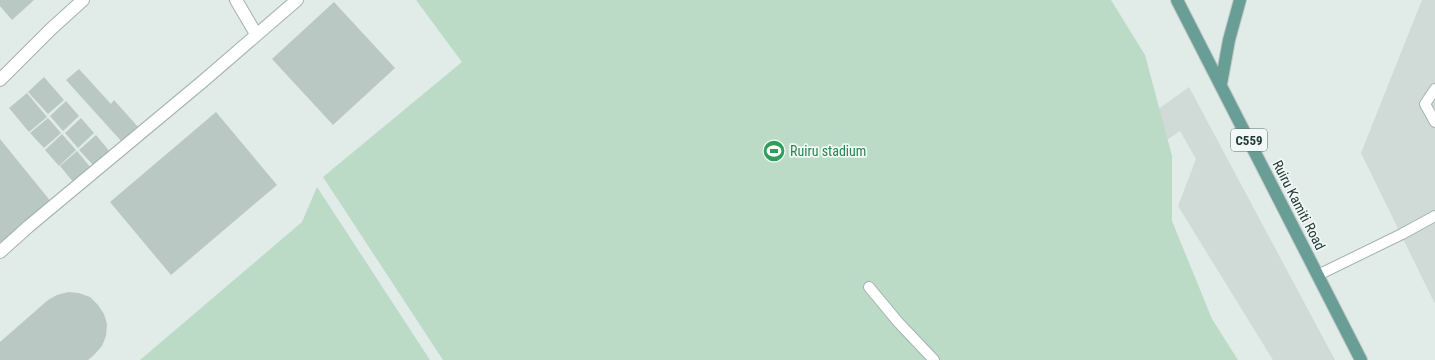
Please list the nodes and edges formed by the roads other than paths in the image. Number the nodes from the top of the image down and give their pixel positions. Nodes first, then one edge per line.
1 (83, 0) edge
2 (236, 0) edge
3 (297, 0) edge
4 (1240, 0) edge
5 (1180, 1) edge
6 (256, 34) junction
7 (0, 80) edge
8 (1221, 84) junction
9 (1435, 89) edge
10 (1435, 122) edge
11 (1435, 216) edge
12 (0, 252) edge
13 (1318, 276) junction
14 (869, 287) dead end
15 (934, 360) edge
16 (1361, 360) edge

1 - 7 street
2 - 6 street
3 - 6 street
4 - 8 main road
5 - 8 main road, Ruiru Kamiti Road / C559
6 - 12 street
8 - 13 main road, Ruiru Kamiti Road / C559
9 - 10 lane
11 - 13 lane
13 - 16 main road, Ruiru Kamiti Road / C559
14 - 15 lane

